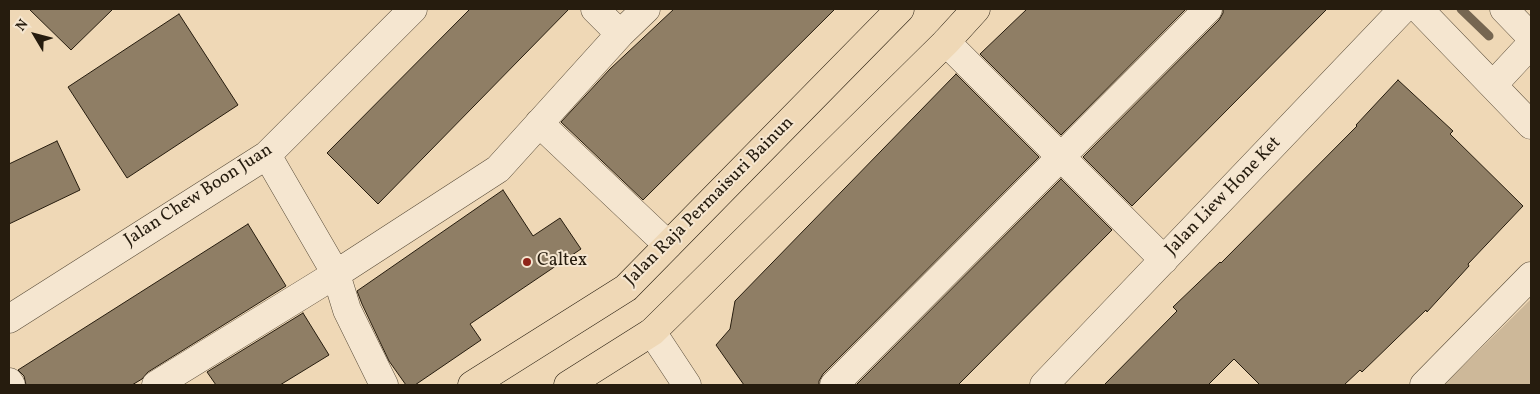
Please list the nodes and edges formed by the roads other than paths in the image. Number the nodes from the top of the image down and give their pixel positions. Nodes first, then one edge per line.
1 (413, 9) edge
2 (595, 9) edge
3 (646, 9) edge
4 (900, 9) edge
5 (976, 9) edge
6 (1208, 9) edge
7 (1404, 9) edge
8 (1419, 9) edge
9 (1504, 9) edge
10 (620, 34) junction
11 (1531, 37) edge
12 (946, 42) junction
13 (1531, 44) edge
14 (1493, 85) junction
15 (1528, 115) edge
16 (539, 123) junction
17 (267, 155) junction
18 (1061, 157) junction
19 (668, 246) junction
20 (1164, 260) junction
21 (336, 274) junction
22 (1531, 276) edge
23 (9, 319) edge
24 (652, 332) junction
25 (9, 382) edge
26 (11, 385) edge
27 (156, 385) edge
28 (384, 385) edge
29 (472, 385) edge
30 (568, 385) edge
31 (687, 385) edge
32 (834, 385) edge
33 (1044, 385) edge
34 (1424, 385) edge

1 - 17 street, Jalan Chew Boon Juan
2 - 10 street
3 - 10 street
4 - 19 main road, Jalan Raja Permaisuri Bainun
5 - 12 main road
6 - 18 street
7 - 20 street, Jalan Liew Hone Ket
8 - 14 street
9 - 11 street
10 - 16 street
12 - 18 street
12 - 24 main road
13 - 14 street
14 - 15 street
16 - 19 street
16 - 21 street
17 - 21 street
17 - 23 street, Jalan Chew Boon Juan
18 - 20 street
18 - 32 street
19 - 29 main road, Jalan Raja Permaisuri Bainun
20 - 33 street, Jalan Liew Hone Ket
21 - 27 street
21 - 28 street
22 - 34 street
24 - 30 main road
24 - 31 street
25 - 26 street

